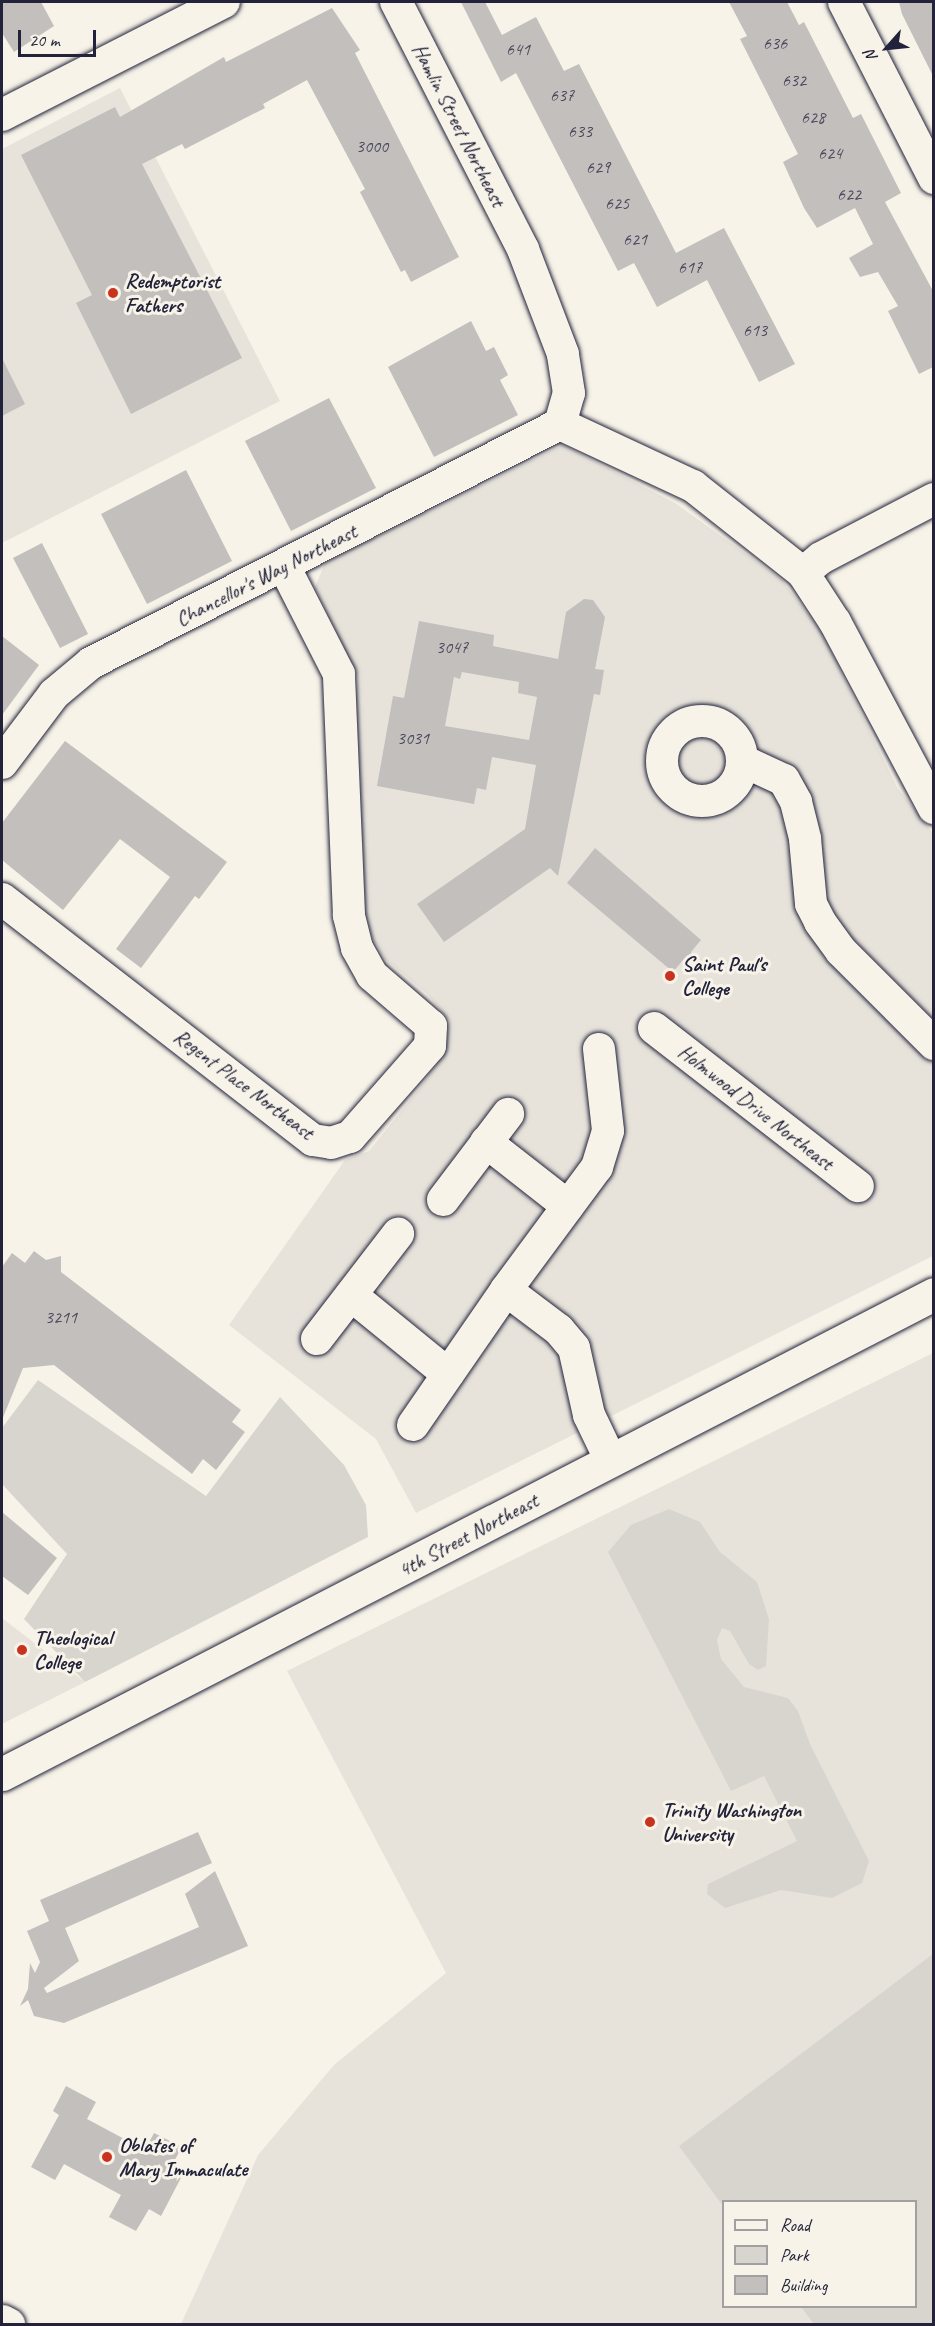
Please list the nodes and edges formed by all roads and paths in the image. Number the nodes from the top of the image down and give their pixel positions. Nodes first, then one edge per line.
1 (224, 2) edge
2 (396, 2) edge
3 (844, 2) edge
4 (2, 115) edge
5 (933, 178) edge
6 (560, 424) junction
7 (933, 499) edge
8 (284, 566) junction
9 (803, 573) junction
10 (743, 761) dead end
11 (2, 763) edge
12 (933, 808) edge
13 (2, 899) edge
14 (654, 1028) dead end
15 (933, 1044) edge
16 (599, 1049) dead end
17 (508, 1114) dead end
18 (486, 1142) junction
19 (858, 1186) dead end
20 (443, 1200) dead end
21 (568, 1206) junction
22 (398, 1234) dead end
23 (506, 1290) junction
24 (933, 1294) edge
25 (351, 1295) junction
26 (317, 1339) dead end
27 (448, 1374) junction
28 (413, 1425) dead end
29 (610, 1459) junction
30 (2, 1774) edge
31 (2, 2321) edge
32 (8, 2325) edge

1 - 4 street
2 - 6 street, Hamlin Street Northeast
3 - 5 street
6 - 8 street, Chancellor's Way Northeast
6 - 9 street
7 - 9 street
8 - 11 street, Chancellor's Way Northeast
8 - 13 street, Regent Place Northeast
9 - 12 street
10 - 15 street
14 - 19 street, Holmwood Drive Northeast
16 - 21 street
17 - 18 street
18 - 20 street
18 - 21 street
21 - 23 street
22 - 25 street
23 - 27 street
23 - 29 street
24 - 29 street, 4th Street Northeast
25 - 26 street
25 - 27 street
27 - 28 street
29 - 30 street, 4th Street Northeast
31 - 32 street

